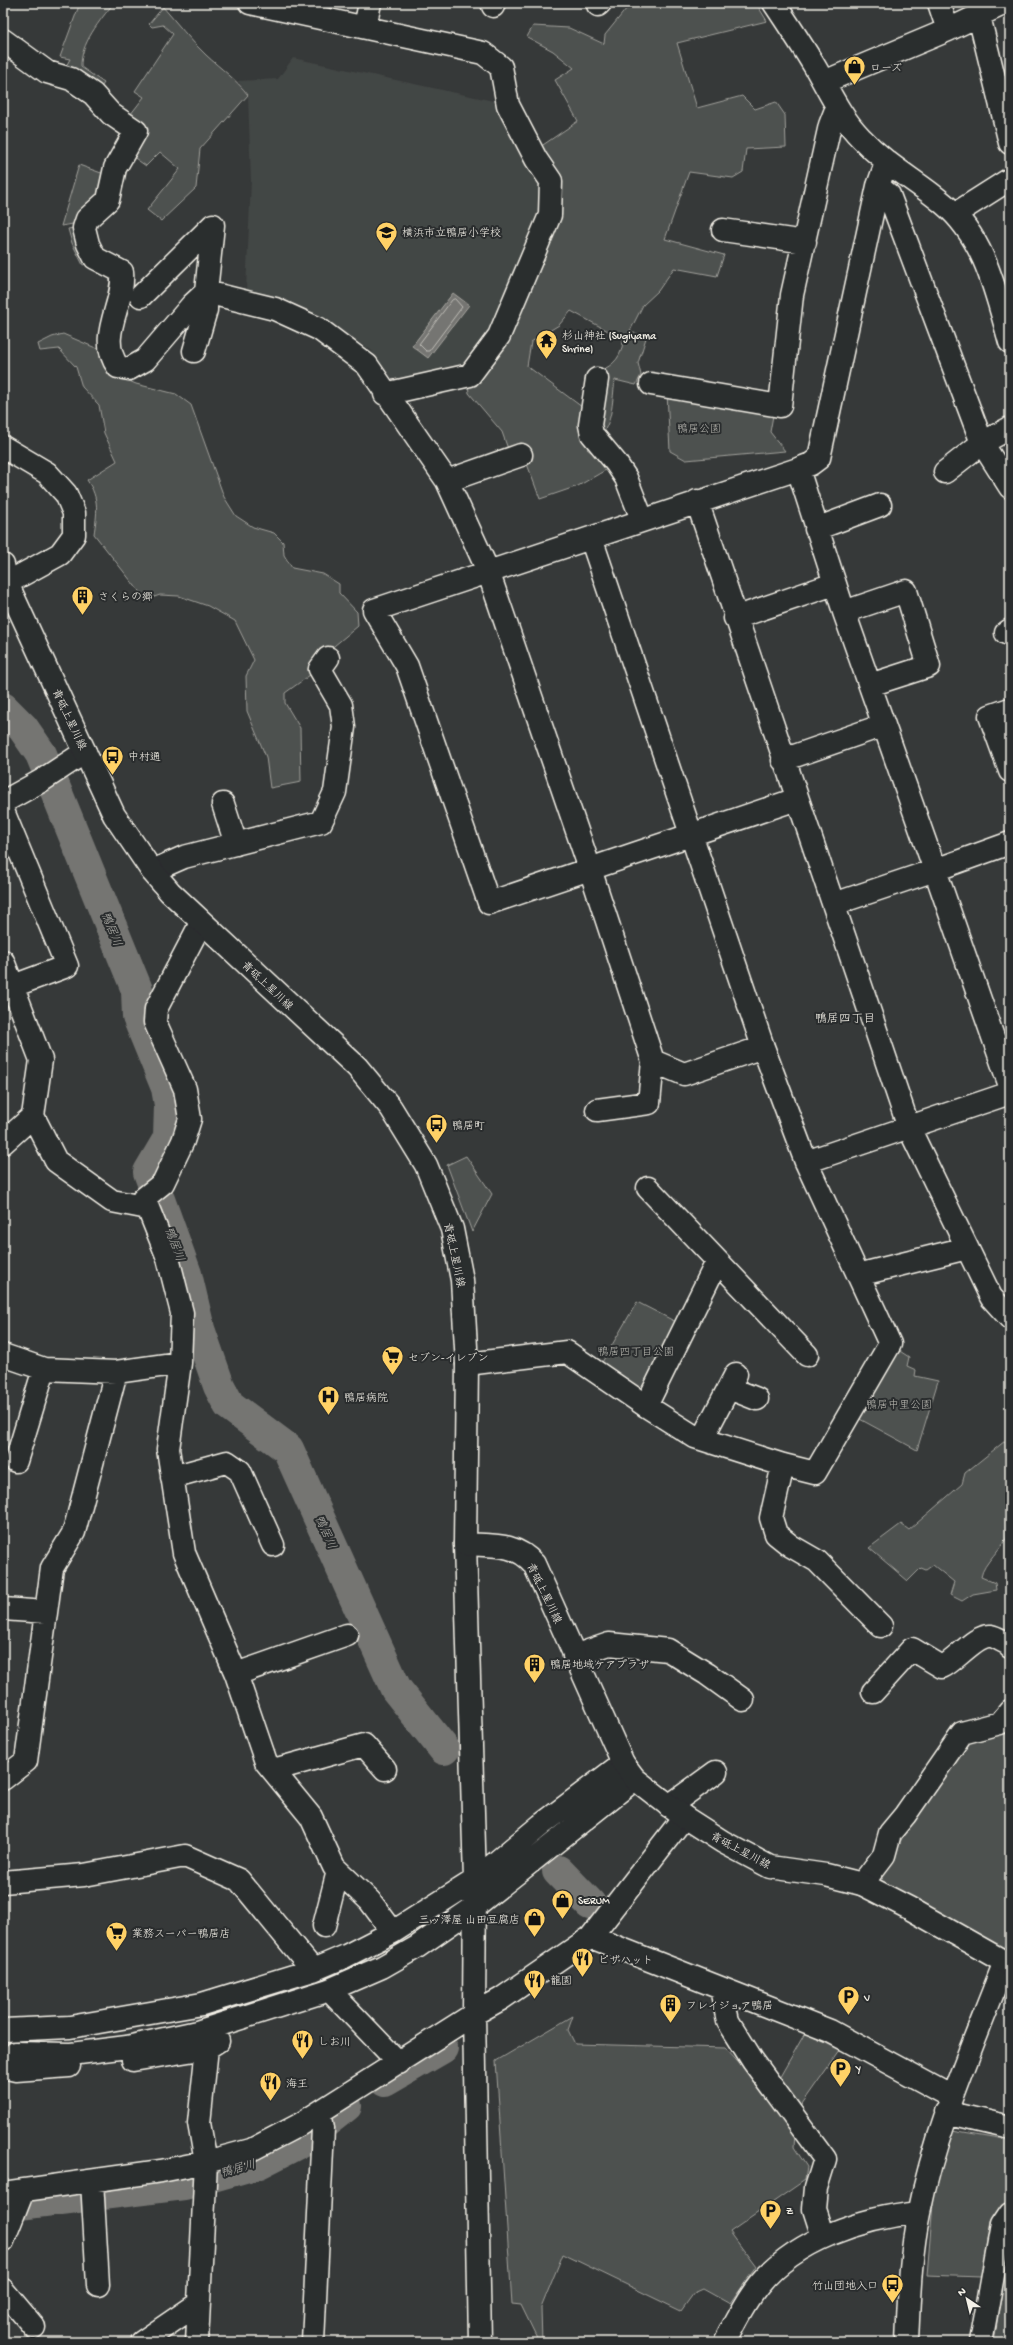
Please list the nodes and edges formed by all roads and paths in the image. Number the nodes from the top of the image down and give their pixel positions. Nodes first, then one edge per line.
1 (250, 3) edge
2 (370, 3) edge
3 (774, 3) edge
4 (939, 3) edge
5 (1005, 3) edge
6 (979, 16) junction
7 (365, 27) junction
8 (948, 30) junction
9 (3, 40) edge
10 (824, 82) junction
11 (837, 107) junction
12 (1010, 142) edge
13 (886, 163) junction
14 (1010, 179) edge
15 (878, 186) junction
16 (955, 214) junction
17 (723, 230) dead end
18 (805, 242) junction
19 (206, 292) junction
20 (141, 296) dead end
21 (1010, 342) edge
22 (194, 350) dead end
23 (596, 379) dead end
24 (651, 384) dead end
25 (385, 394) junction
26 (1010, 428) edge
27 (982, 443) junction
28 (3, 447) edge
29 (521, 455) dead end
30 (798, 469) junction
31 (945, 472) dead end
32 (447, 481) junction
33 (1010, 487) edge
34 (697, 501) junction
35 (880, 505) dead end
36 (642, 519) junction
37 (816, 529) junction
38 (591, 538) junction
39 (488, 571) junction
40 (4, 577) edge
41 (834, 584) junction
42 (844, 612) junction
43 (735, 618) junction
44 (328, 658) dead end
45 (870, 685) junction
46 (1010, 709) edge
47 (884, 725) junction
48 (85, 752) junction
49 (783, 760) junction
50 (1010, 770) edge
51 (5, 799) edge
52 (796, 799) junction
53 (223, 804) dead end
54 (691, 834) junction
55 (1010, 843) edge
56 (236, 844) junction
57 (590, 869) junction
58 (935, 870) junction
59 (152, 871) junction
60 (834, 904) junction
61 (201, 924) junction
62 (3, 961) edge
63 (13, 986) junction
64 (763, 1048) junction
65 (653, 1062) junction
66 (1010, 1086) edge
67 (1010, 1093) edge
68 (597, 1110) dead end
69 (33, 1116) junction
70 (909, 1128) junction
71 (3, 1143) edge
72 (806, 1162) junction
73 (648, 1188) dead end
74 (153, 1195) junction
75 (967, 1248) junction
76 (717, 1262) junction
77 (858, 1275) junction
78 (1010, 1318) edge
79 (3, 1355) edge
80 (806, 1355) dead end
81 (180, 1363) junction
82 (467, 1364) junction
83 (44, 1369) junction
84 (116, 1372) junction
85 (757, 1399) dead end
86 (646, 1406) junction
87 (702, 1439) junction
88 (16, 1461) dead end
89 (783, 1465) junction
90 (172, 1477) junction
91 (465, 1544) junction
92 (273, 1545) dead end
93 (3, 1609) edge
94 (46, 1612) junction
95 (881, 1626) dead end
96 (347, 1635) dead end
97 (1010, 1647) edge
98 (574, 1656) junction
99 (236, 1674) junction
100 (873, 1692) dead end
101 (743, 1700) dead end
102 (1010, 1711) edge
103 (385, 1769) dead end
104 (273, 1770) junction
105 (629, 1771) junction
106 (716, 1772) dead end
107 (3, 1779) edge
108 (677, 1811) junction
109 (338, 1871) junction
110 (475, 1880) junction
111 (3, 1882) edge
112 (862, 1884) junction
113 (473, 1908) junction
114 (324, 1926) dead end
115 (393, 1932) junction
116 (591, 1937) junction
117 (1007, 1964) edge
118 (313, 1970) junction
119 (721, 1989) junction
120 (329, 1990) junction
121 (474, 2014) junction
122 (253, 2016) junction
123 (4, 2030) dead end
124 (207, 2048) junction
125 (9, 2060) edge
126 (399, 2063) junction
127 (949, 2105) junction
128 (320, 2113) junction
129 (1010, 2127) edge
130 (206, 2162) junction
131 (92, 2181) junction
132 (13, 2191) edge
133 (919, 2212) junction
134 (1010, 2213) edge
135 (823, 2237) junction
136 (3, 2241) edge
137 (98, 2285) dead end
138 (3, 2290) edge
139 (199, 2302) junction
140 (34, 2327) dead end
141 (142, 2342) edge
142 (197, 2342) edge
143 (313, 2342) edge
144 (480, 2342) edge
145 (725, 2342) edge
146 (907, 2342) edge
147 (981, 2342) edge

1 - 7 street
2 - 7 street
3 - 10 street
4 - 8 street
5 - 6 street
6 - 8 street
6 - 12 street
7 - 25 street
8 - 10 street
9 - 19 street
10 - 11 street
11 - 13 street
11 - 18 street
13 - 15 street
13 - 16 street
14 - 16 street
15 - 27 street
15 - 30 street
16 - 21 street
17 - 18 street
18 - 24 street
19 - 20 street
19 - 22 street
19 - 25 street
23 - 36 street
25 - 32 street
26 - 27 street
27 - 31 street
27 - 33 street
28 - 40 street, 青砥上星川線
29 - 32 street
30 - 34 street
30 - 37 street
32 - 39 street
34 - 36 street
34 - 43 street
35 - 37 street
36 - 38 street
37 - 41 street
38 - 39 street
38 - 54 street
39 - 57 street
39 - 57 street
40 - 48 street, 青砥上星川線
41 - 42 street
41 - 43 street
42 - 45 street
42 - 45 street
43 - 49 street
44 - 56 street
45 - 47 street
46 - 50 street
47 - 49 street
47 - 58 street
48 - 51 street
48 - 59 street, 青砥上星川線
49 - 52 street
51 - 63 street
52 - 54 street
52 - 60 street
53 - 56 street
54 - 57 street
54 - 64 street
55 - 58 street
56 - 59 street
57 - 65 street
58 - 60 street
58 - 66 street
59 - 61 street, 青砥上星川線
60 - 70 street
61 - 74 street
61 - 82 street, 青砥上星川線
62 - 63 street
63 - 69 street
64 - 65 street
64 - 72 street
65 - 68 street
67 - 70 street
69 - 71 street
69 - 74 street
70 - 72 street
70 - 75 street
72 - 77 street
73 - 76 street
74 - 81 street
75 - 77 street
75 - 78 street
76 - 80 street
76 - 86 street
77 - 89 street
79 - 83 street
81 - 84 street
81 - 90 street
82 - 86 street
82 - 91 street, 青砥上星川線
83 - 84 street
83 - 88 street
84 - 94 street
85 - 87 street
86 - 87 street
87 - 89 street
89 - 95 street
90 - 92 street
90 - 99 street
91 - 98 street, 青砥上星川線
91 - 110 street
93 - 94 street
94 - 107 street
96 - 99 street
97 - 100 street
98 - 101 street
98 - 105 street, 青砥上星川線
99 - 104 street
102 - 112 street
103 - 104 street
104 - 109 street
105 - 108 street, 青砥上星川線
105 - 110 street
105 - 113 street
106 - 108 street
108 - 112 street, 青砥上星川線
108 - 116 street
109 - 114 street
109 - 115 street
110 - 113 street
110 - 115 street
111 - 118 street
112 - 117 street, 青砥上星川線
113 - 120 street
113 - 121 street
115 - 118 street
116 - 119 street
116 - 121 street
117 - 127 street
118 - 123 street
119 - 127 street
119 - 135 street
120 - 122 street
120 - 126 street
121 - 126 street
121 - 144 street
122 - 124 street
122 - 125 street
124 - 125 street
124 - 130 street
126 - 128 street
127 - 129 street
127 - 133 street
128 - 130 street
128 - 143 street
130 - 131 street
130 - 139 street
131 - 132 street
131 - 137 street
132 - 136 street
133 - 135 street
133 - 146 street
134 - 147 street
135 - 145 street
138 - 140 street
139 - 141 street
139 - 142 street

